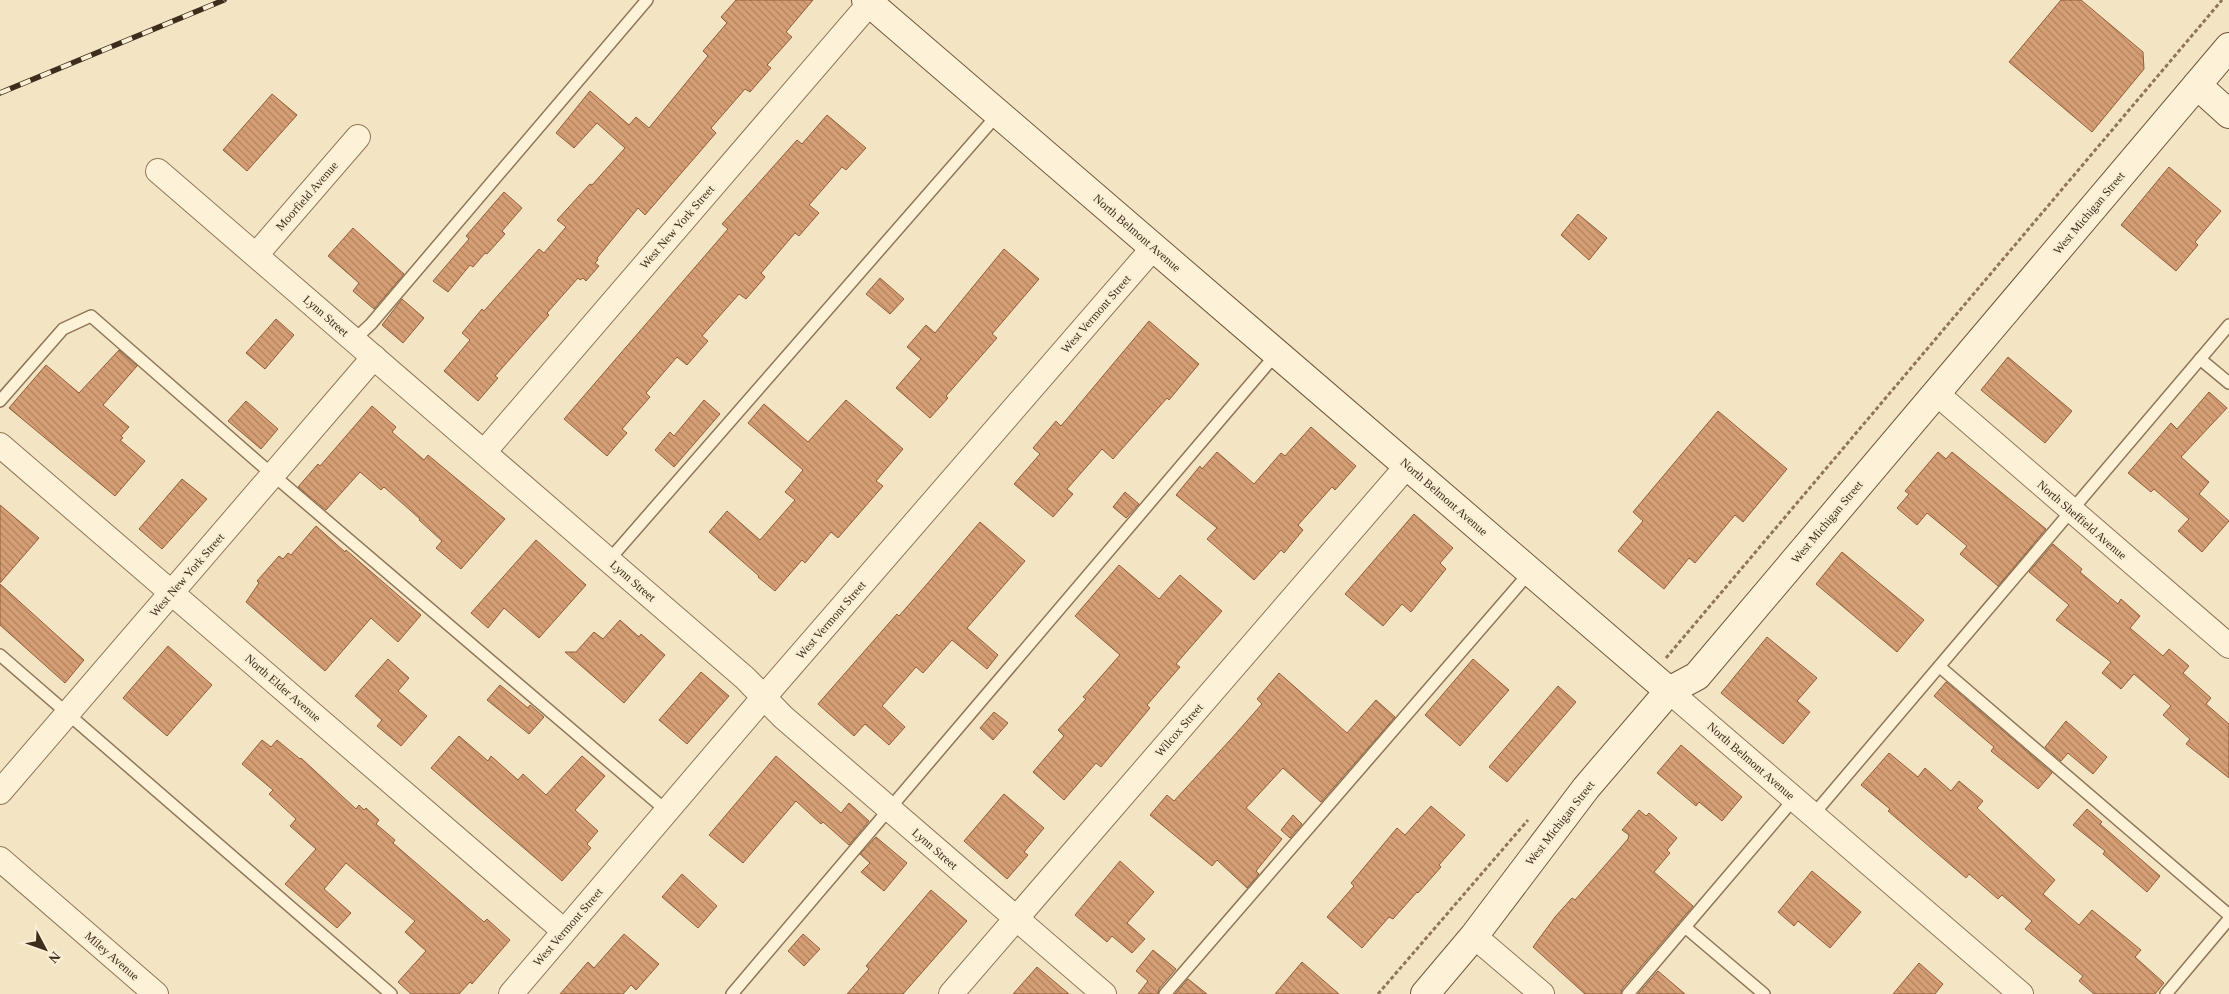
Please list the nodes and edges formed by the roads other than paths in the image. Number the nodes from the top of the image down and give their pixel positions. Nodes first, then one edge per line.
1 (647, 0) edge
2 (868, 1) edge
3 (2229, 47) edge
4 (2197, 85) junction
5 (998, 114) junction
6 (2229, 114) edge
7 (358, 137) dead end
8 (158, 171) dead end
9 (1154, 247) junction
10 (256, 255) junction
11 (2229, 325) edge
12 (354, 340) junction
13 (1277, 353) junction
14 (374, 357) junction
15 (2200, 359) junction
16 (2229, 383) edge
17 (1936, 393) junction
18 (0, 401) edge
19 (0, 445) edge
20 (484, 452) junction
21 (1407, 466) junction
22 (273, 475) junction
23 (2072, 512) junction
24 (608, 560) junction
25 (1530, 572) junction
26 (172, 592) junction
27 (2229, 646) edge
28 (0, 655) edge
29 (1940, 668) junction
30 (1669, 691) junction
31 (764, 697) junction
32 (68, 712) junction
33 (0, 792) edge
34 (1794, 799) junction
35 (890, 810) junction
36 (668, 812) junction
37 (1814, 815) junction
38 (0, 859) edge
39 (2229, 915) edge
40 (1016, 918) junction
41 (2229, 919) edge
42 (1685, 927) junction
43 (564, 931) junction
44 (1474, 936) junction
45 (156, 994) edge
46 (391, 994) edge
47 (511, 994) edge
48 (732, 994) edge
49 (951, 994) edge
50 (1104, 994) edge
51 (1166, 994) edge
52 (1425, 994) edge
53 (1542, 994) edge
54 (1628, 994) edge
55 (1764, 994) edge
56 (2021, 994) edge
57 (2166, 994) edge

1 - 12 lane
2 - 5 main road, North Belmont Avenue
2 - 20 street, West New York Street
3 - 4 main road, West Michigan Street
4 - 6 main road
4 - 17 main road, West Michigan Street
5 - 9 main road, North Belmont Avenue
5 - 24 lane
7 - 10 street, Moorfield Avenue
8 - 10 street, Lynn Street
9 - 13 main road, North Belmont Avenue
9 - 31 street, West Vermont Street
10 - 12 street, Lynn Street
11 - 15 lane
12 - 14 street, Lynn Street
13 - 21 main road, North Belmont Avenue
13 - 35 lane
14 - 20 street, Lynn Street
14 - 22 street, West New York Street
15 - 16 lane
15 - 23 lane
17 - 23 street, North Sheffield Avenue
17 - 30 main road, West Michigan Street
18 - 22 lane
19 - 26 street, North Elder Avenue
20 - 24 street, Lynn Street
21 - 25 main road, North Belmont Avenue
21 - 40 street, Wilcox Street
22 - 26 street, West New York Street
22 - 36 lane
23 - 27 street, North Sheffield Avenue
23 - 29 lane
24 - 31 street, Lynn Street
25 - 30 main road, North Belmont Avenue
25 - 51 lane
26 - 32 street, West New York Street
26 - 43 street, North Elder Avenue
28 - 32 lane
29 - 37 lane
29 - 39 lane
30 - 34 street, North Belmont Avenue
30 - 44 main road, West Michigan Street
31 - 35 street, Lynn Street
31 - 36 street, West Vermont Street
32 - 33 street, West New York Street
32 - 46 lane
34 - 37 street, North Belmont Avenue
34 - 42 lane
35 - 40 street, Lynn Street
35 - 48 lane
36 - 43 street, West Vermont Street
37 - 56 street, North Belmont Avenue
38 - 45 street, Miley Avenue
40 - 49 street, Wilcox Street
40 - 50 street, Lynn Street
41 - 57 lane
42 - 54 lane
42 - 55 lane
43 - 47 street, West Vermont Street
44 - 52 main road, West Michigan Street
44 - 53 street

